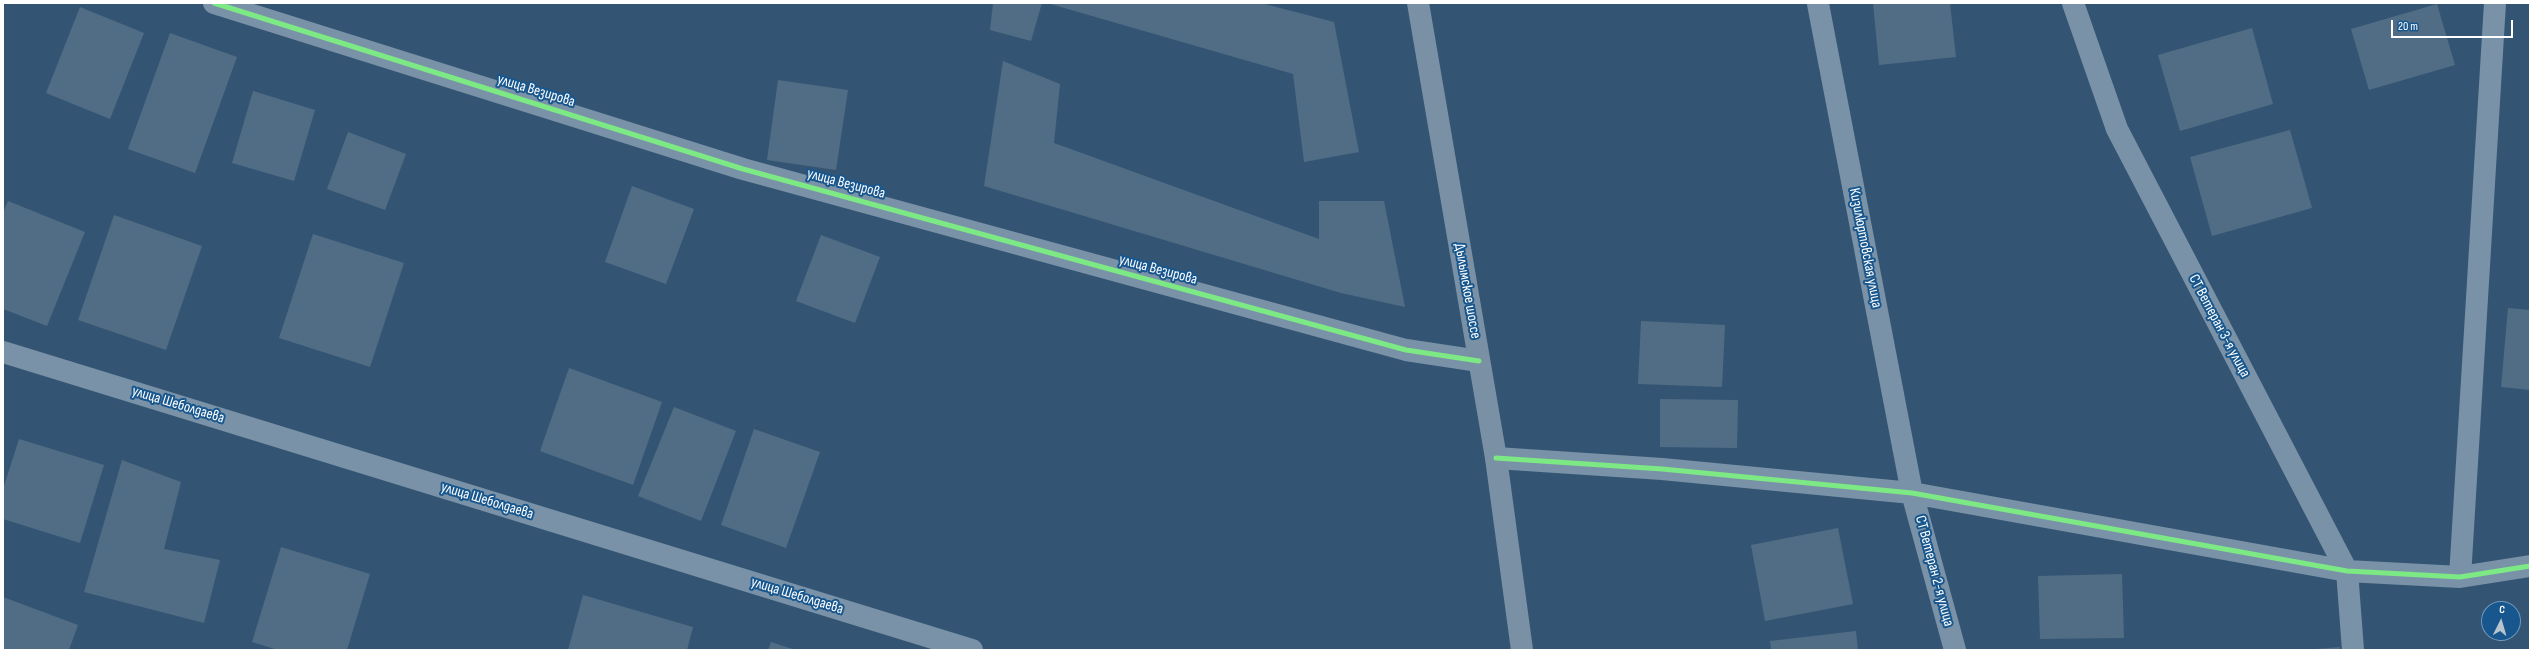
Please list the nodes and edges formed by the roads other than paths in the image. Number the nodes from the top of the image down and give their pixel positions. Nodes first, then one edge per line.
1 (214, 3) edge
2 (1418, 3) edge
3 (2074, 3) edge
4 (2495, 3) edge
5 (1818, 4) dead end
6 (3, 352) edge
7 (1479, 361) junction
8 (1496, 458) junction
9 (1912, 493) junction
10 (2530, 566) edge
11 (2347, 571) junction
12 (2460, 577) junction
13 (972, 650) edge
14 (1522, 650) edge
15 (1955, 650) edge
16 (2353, 650) edge

1 - 7 street, улица Везирова
2 - 7 main road, Дылымское шоссе
3 - 11 street, СТ Ветеран 3-я улица
4 - 12 street
5 - 9 street, Кизилюртовская улица
6 - 13 street, улица Шеболдаева
7 - 8 main road, Дылымское шоссе
8 - 9 street
8 - 14 main road, Дылымское шоссе
9 - 11 street
9 - 15 street, СТ Ветеран 2-я улица
10 - 12 street
11 - 12 street
11 - 16 street, СТ Ветеран 3-я улица

